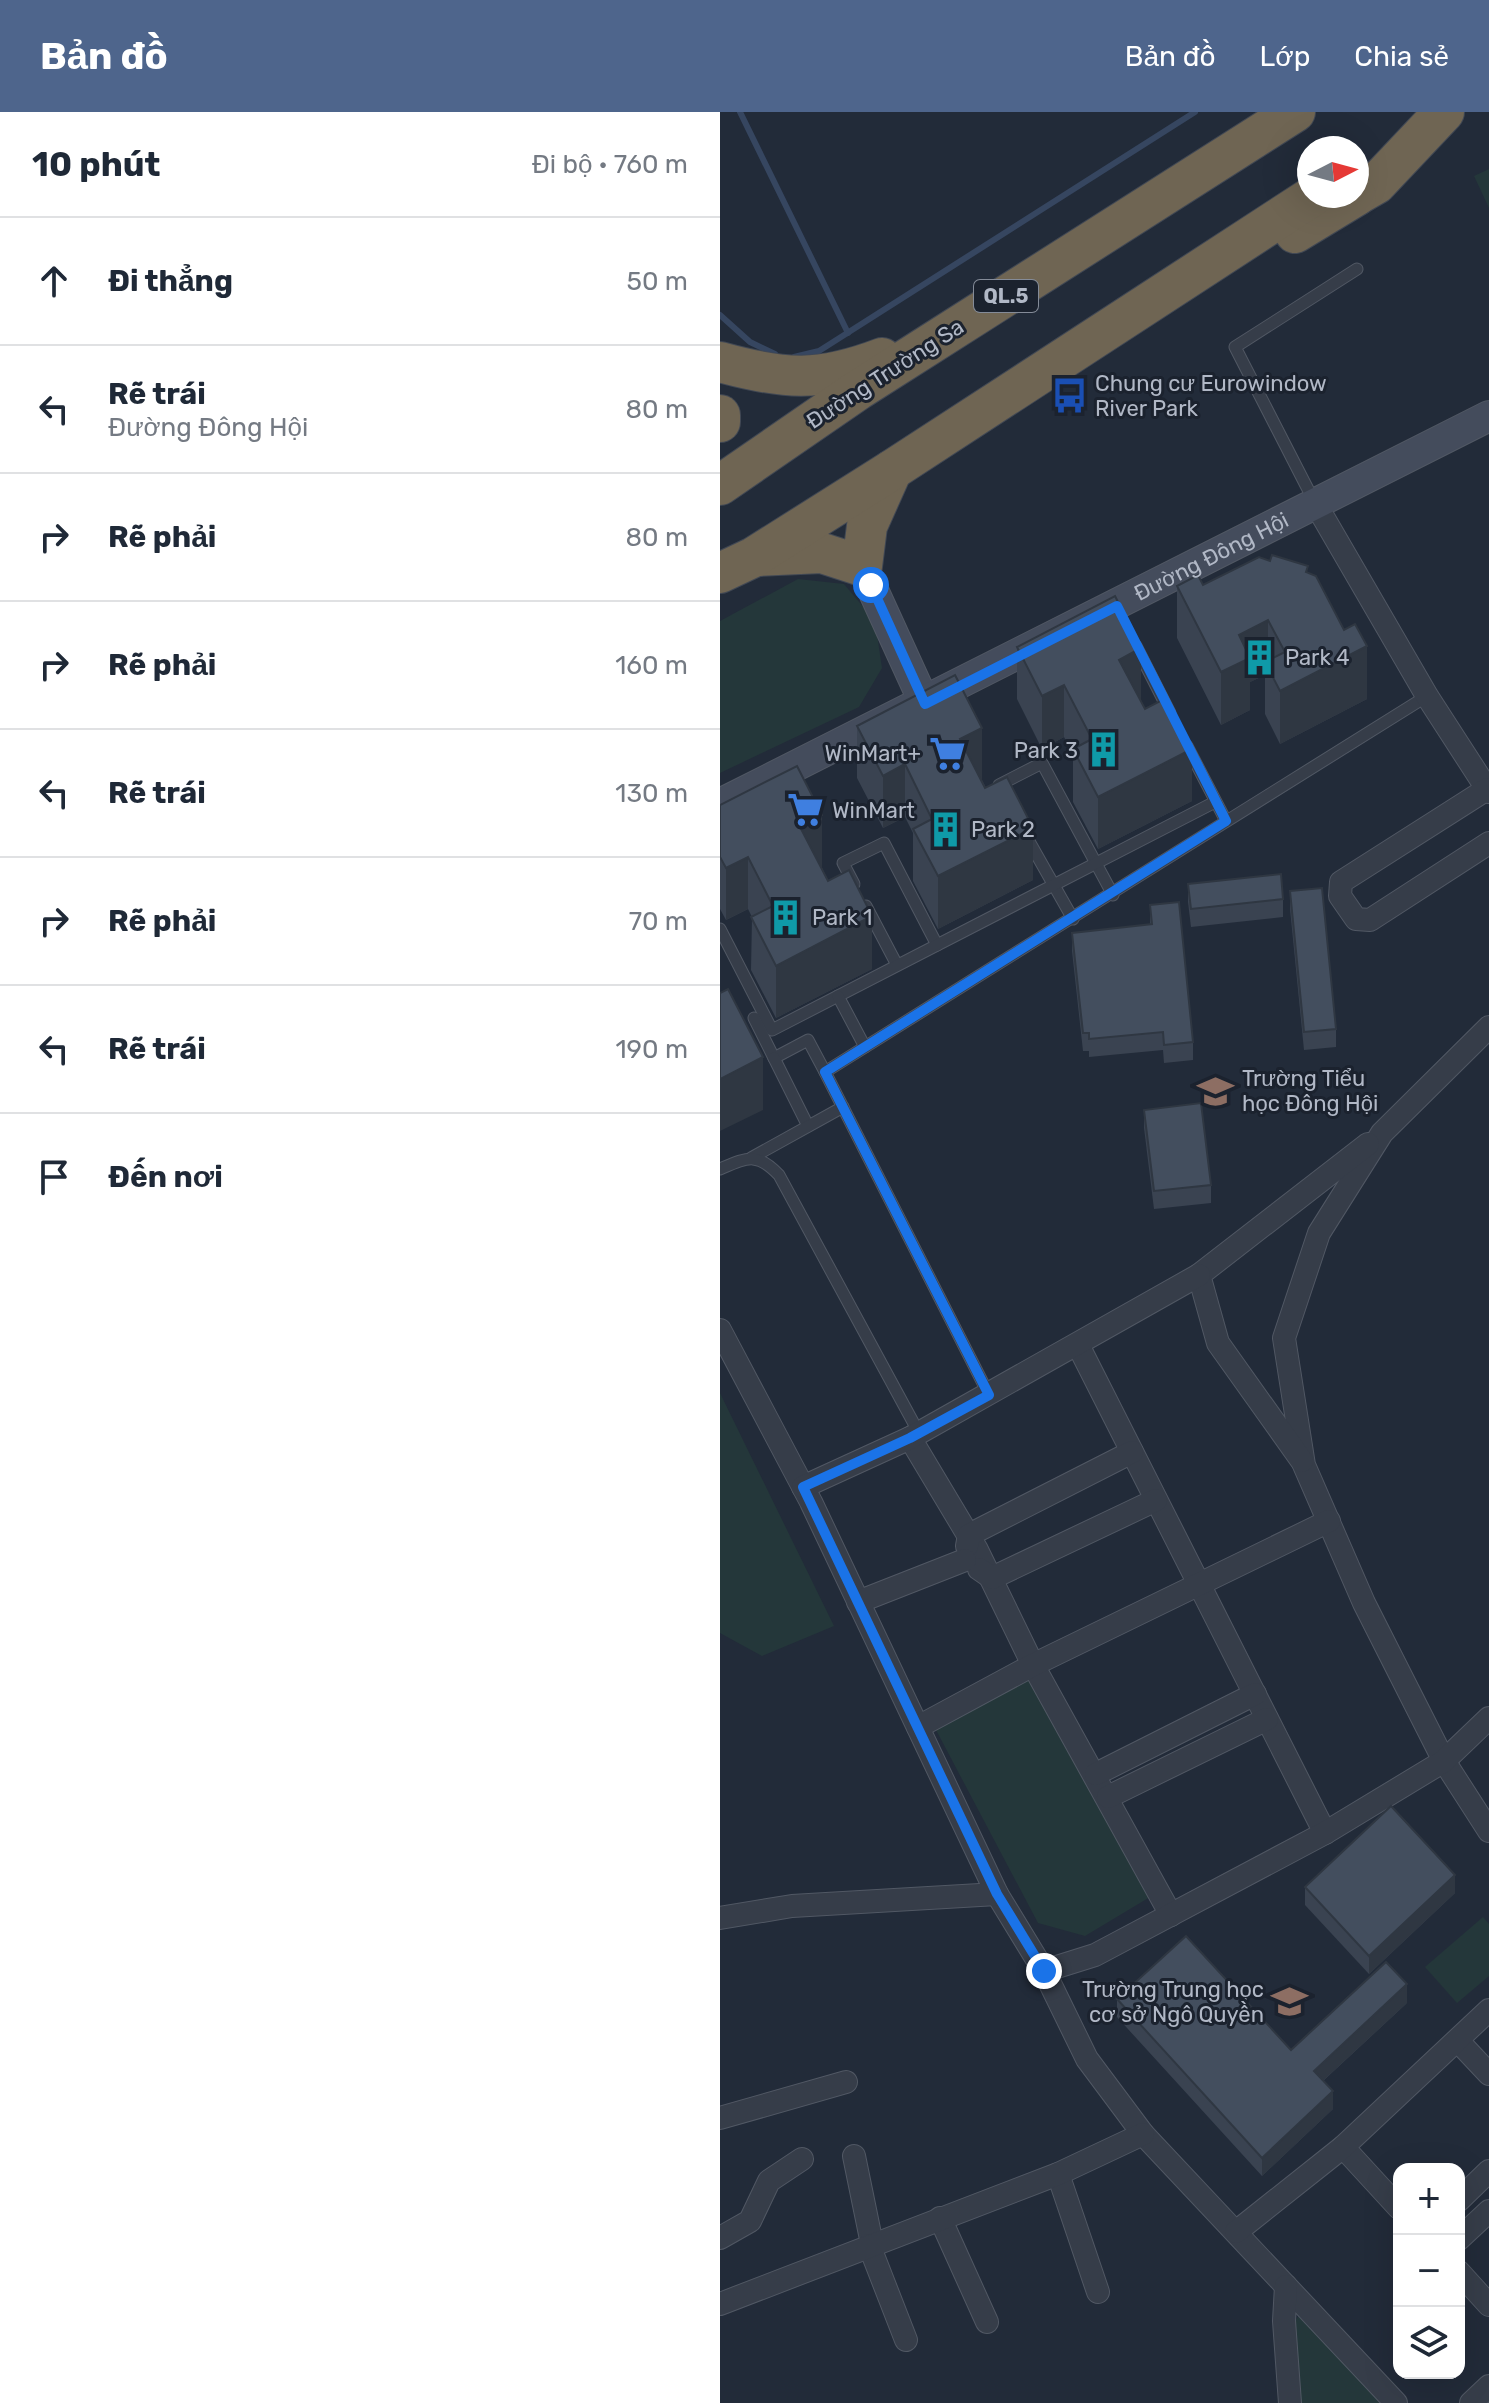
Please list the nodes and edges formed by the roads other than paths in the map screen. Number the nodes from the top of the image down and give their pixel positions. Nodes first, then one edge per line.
1 (1295, 112) edge
2 (1443, 112) edge
3 (1369, 160) edge
4 (1369, 188) edge
5 (1297, 206) edge
6 (1337, 208) edge
7 (1357, 269) dead end
8 (952, 330) junction
9 (720, 362) edge
10 (1029, 381) junction
11 (720, 415) edge
12 (1489, 416) edge
13 (720, 422) edge
14 (892, 470) junction
15 (720, 485) edge
16 (1315, 503) junction
17 (737, 565) edge
18 (862, 566) junction
19 (1123, 619) junction
20 (1427, 696) junction
21 (925, 704) junction
22 (1175, 722) edge
23 (1181, 735) edge
24 (1488, 790) edge
25 (1005, 797) edge
26 (1215, 802) junction
27 (720, 804) edge
28 (1226, 821) junction
29 (1019, 822) edge
30 (1489, 843) edge
31 (1095, 862) junction
32 (1052, 884) junction
33 (1113, 895) junction
34 (1073, 919) junction
35 (720, 929) edge
36 (937, 945) junction
37 (897, 965) junction
38 (838, 996) junction
39 (754, 1018) dead end
40 (1489, 1027) edge
41 (762, 1033) junction
42 (750, 1039) edge
43 (865, 1047) junction
44 (774, 1058) junction
45 (825, 1072) junction
46 (843, 1107) junction
47 (808, 1126) junction
48 (1382, 1133) junction
49 (751, 1158) junction
50 (720, 1169) edge
51 (1199, 1275) junction
52 (720, 1330) edge
53 (1078, 1345) junction
54 (989, 1395) junction
55 (914, 1436) junction
56 (1132, 1452) junction
57 (1304, 1465) junction
58 (803, 1487) junction
59 (1156, 1500) junction
60 (1329, 1521) junction
61 (969, 1535) junction
62 (965, 1560) junction
63 (992, 1578) junction
64 (1200, 1586) junction
65 (858, 1602) junction
66 (1033, 1665) junction
67 (1255, 1694) junction
68 (1489, 1718) edge
69 (1267, 1719) junction
70 (918, 1727) junction
71 (1444, 1761) junction
72 (1096, 1774) junction
73 (1108, 1797) junction
74 (1489, 1831) edge
75 (1325, 1833) junction
76 (997, 1894) junction
77 (1171, 1915) junction
78 (720, 1918) edge
79 (1044, 1971) junction
80 (1489, 2010) edge
81 (1458, 2041) junction
82 (1489, 2074) edge
83 (846, 2082) dead end
84 (720, 2118) edge
85 (1143, 2134) junction
86 (1343, 2147) junction
87 (854, 2156) dead end
88 (802, 2159) dead end
89 (1489, 2171) edge
90 (1058, 2174) junction
91 (1465, 2194) edge
92 (1393, 2201) edge
93 (1489, 2211) edge
94 (940, 2218) junction
95 (1236, 2232) junction
96 (1463, 2235) edge
97 (720, 2238) edge
98 (870, 2244) junction
99 (1465, 2279) edge
100 (1286, 2286) junction
101 (1098, 2292) dead end
102 (721, 2302) edge
103 (1489, 2305) edge
104 (987, 2322) dead end
105 (906, 2340) dead end
106 (1489, 2386) edge
107 (1290, 2403) edge
108 (1396, 2403) edge
109 (1471, 2403) edge

1 - 8 highway, Đường Trường Sa / QL.5
2 - 3 highway
2 - 4 highway
5 - 10 highway
6 - 10 highway
7 - 16 lane
8 - 9 highway
8 - 15 highway, Đường Trường Sa / QL.5
10 - 14 highway
11 - 13 highway
12 - 16 street, Đường Đông Hội
14 - 17 highway
14 - 18 highway
16 - 19 street, Đường Đông Hội
16 - 20 street
17 - 18 highway
18 - 21 street
19 - 21 street, Đường Đông Hội
19 - 22 lane
20 - 24 street
20 - 28 lane
21 - 27 street, Đường Đông Hội
23 - 26 lane
24 - 30 street
25 - 31 lane
26 - 28 lane
26 - 31 lane
28 - 33 lane
29 - 32 lane
31 - 32 lane
31 - 33 lane
32 - 34 lane
32 - 36 lane
33 - 34 lane
34 - 43 lane
35 - 38 lane
36 - 37 lane
36 - 37 lane
37 - 38 lane
38 - 43 lane
39 - 41 lane
40 - 48 street
41 - 42 lane
41 - 44 lane
43 - 45 lane
44 - 45 lane
44 - 47 lane
45 - 46 lane
46 - 47 lane
46 - 54 lane
47 - 49 lane
48 - 51 street
48 - 57 street
49 - 50 lane
49 - 55 lane
51 - 53 street
51 - 57 street
52 - 58 street
53 - 54 street
53 - 56 street
54 - 55 street
55 - 58 street
55 - 61 street
56 - 59 street
56 - 61 street
57 - 60 street
58 - 65 street
59 - 63 street
59 - 64 street
60 - 64 street
60 - 71 street
61 - 62 street
61 - 63 street
62 - 63 street
62 - 65 street
63 - 66 street
64 - 66 street
64 - 67 street
65 - 70 street
66 - 70 street
66 - 72 street
67 - 69 street
67 - 72 street
68 - 71 street
69 - 73 street
69 - 75 street
70 - 76 street
71 - 74 street
71 - 75 street
72 - 73 street
73 - 77 street
75 - 77 street
76 - 78 street
76 - 79 street
77 - 79 street
79 - 85 street
80 - 81 street
81 - 82 street
81 - 86 street
83 - 84 street
85 - 90 street
85 - 95 street
86 - 92 street
86 - 95 street
87 - 98 street
88 - 97 street
89 - 91 street
90 - 94 street
90 - 101 street
93 - 96 street
94 - 98 street
94 - 104 street
95 - 100 street
98 - 102 street
98 - 105 street
99 - 103 street
100 - 107 street
100 - 108 street
106 - 109 street

